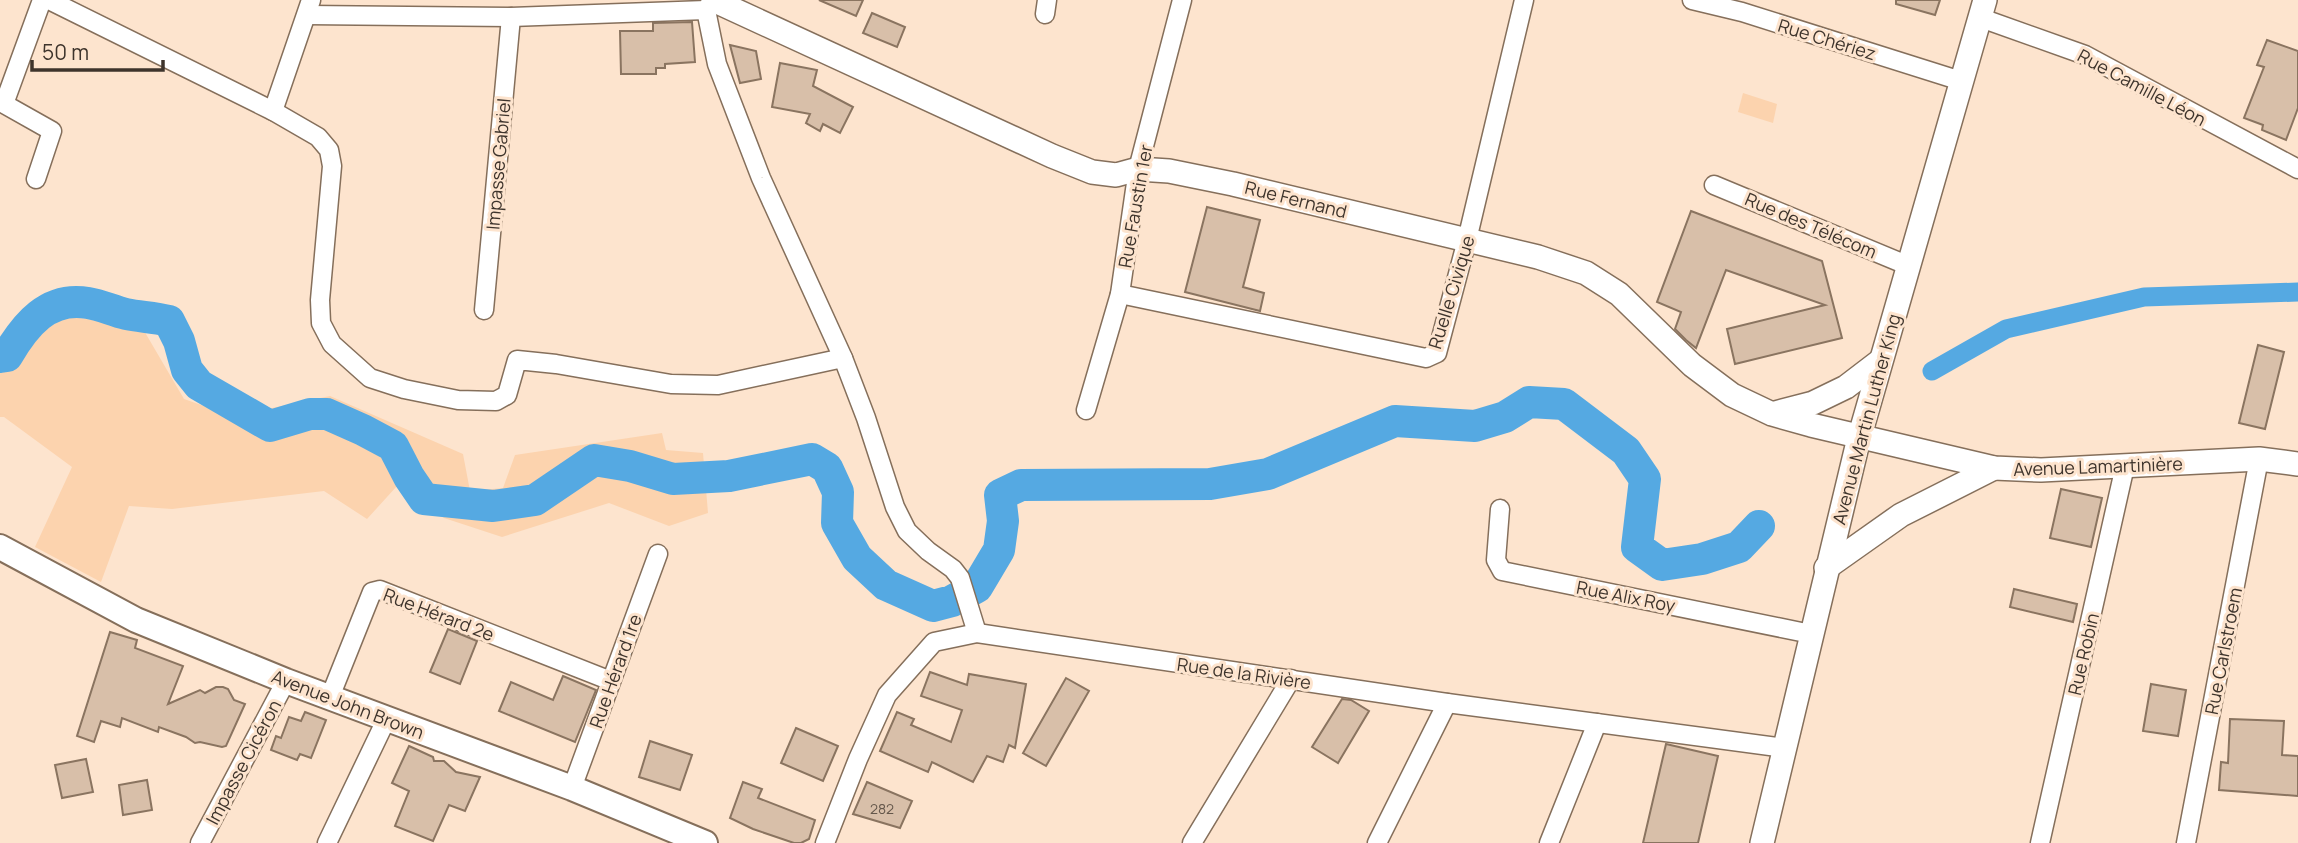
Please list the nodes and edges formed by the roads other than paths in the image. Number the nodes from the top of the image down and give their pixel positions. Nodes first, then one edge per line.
1 (42, 0) edge
2 (49, 0) edge
3 (1182, 0) edge
4 (1524, 0) edge
5 (1692, 0) edge
6 (711, 4) edge
7 (71, 5) edge
8 (309, 8) edge
9 (1983, 9) edge
10 (511, 17) junction
11 (1961, 81) junction
12 (273, 111) junction
13 (1139, 169) junction
14 (2298, 169) edge
15 (36, 179) dead end
16 (1714, 185) dead end
17 (1467, 240) junction
18 (1909, 266) junction
19 (1120, 294) junction
20 (484, 310) dead end
21 (843, 358) junction
22 (1880, 361) junction
23 (1086, 410) dead end
24 (1772, 414) junction
25 (1859, 436) junction
26 (2259, 459) junction
27 (2298, 464) edge
28 (2125, 466) junction
29 (1994, 468) junction
30 (1500, 509) dead end
31 (0, 547) edge
32 (658, 554) dead end
33 (1826, 568) junction
34 (977, 633) junction
35 (1811, 634) junction
36 (1291, 679) junction
37 (286, 681) junction
38 (611, 681) junction
39 (330, 697) junction
40 (1447, 703) junction
41 (387, 718) junction
42 (1597, 723) junction
43 (1785, 748) junction
44 (572, 788) junction
45 (200, 843) edge
46 (327, 843) edge
47 (704, 843) edge
48 (825, 843) edge
49 (1192, 843) edge
50 (1377, 843) edge
51 (1549, 843) edge
52 (1762, 843) edge
53 (2040, 843) edge
54 (2186, 843) edge

1 - 15 street
2 - 7 street
3 - 13 street, Rue Faustin 1er
4 - 17 street, Ruelle Civique
5 - 11 street, Rue Chériez
6 - 10 street
6 - 13 street, Rue Fernand
6 - 21 street
7 - 12 street
8 - 10 street
8 - 12 street
9 - 11 street, Avenue Martin Luther King
9 - 14 street, Rue Camille Léon
10 - 20 street, Impasse Gabriel
11 - 18 street, Avenue Martin Luther King
12 - 21 street
13 - 17 street, Rue Fernand
13 - 19 street, Rue Faustin 1er
16 - 18 street, Rue des Télécom
17 - 19 street, Ruelle Civique
17 - 24 street, Rue Fernand
18 - 22 street, Avenue Martin Luther King
19 - 23 street, Rue Faustin 1er
21 - 34 street
22 - 24 street
22 - 25 street, Avenue Martin Luther King
24 - 25 street, Rue Fernand
25 - 29 street, Avenue Lamartinière
25 - 33 street, Avenue Martin Luther King
26 - 27 street, Avenue Lamartinière
26 - 28 street, Avenue Lamartinière
26 - 54 street, Rue Carlstroem
28 - 29 street, Avenue Lamartinière
28 - 53 street, Rue Robin
29 - 33 street
30 - 35 street, Rue Alix Roy
31 - 37 main road, Avenue John Brown
32 - 38 street, Rue Hérard 1re
33 - 35 street, Avenue Martin Luther King
34 - 36 street, Rue de la Rivière
34 - 48 street, Rue de la Rivière
35 - 43 street, Avenue Martin Luther King
36 - 40 street, Rue de la Rivière
36 - 49 street
37 - 39 main road, Avenue John Brown
37 - 45 street, Impasse Cicéron
38 - 39 street, Rue Hérard 2e
38 - 44 street, Rue Hérard 1re
39 - 41 main road, Avenue John Brown
40 - 42 street, Rue de la Rivière
40 - 50 street
41 - 44 main road, Avenue John Brown
41 - 46 street
42 - 43 street, Rue de la Rivière
42 - 51 street
43 - 52 street, Avenue Martin Luther King
44 - 47 main road, Avenue John Brown

